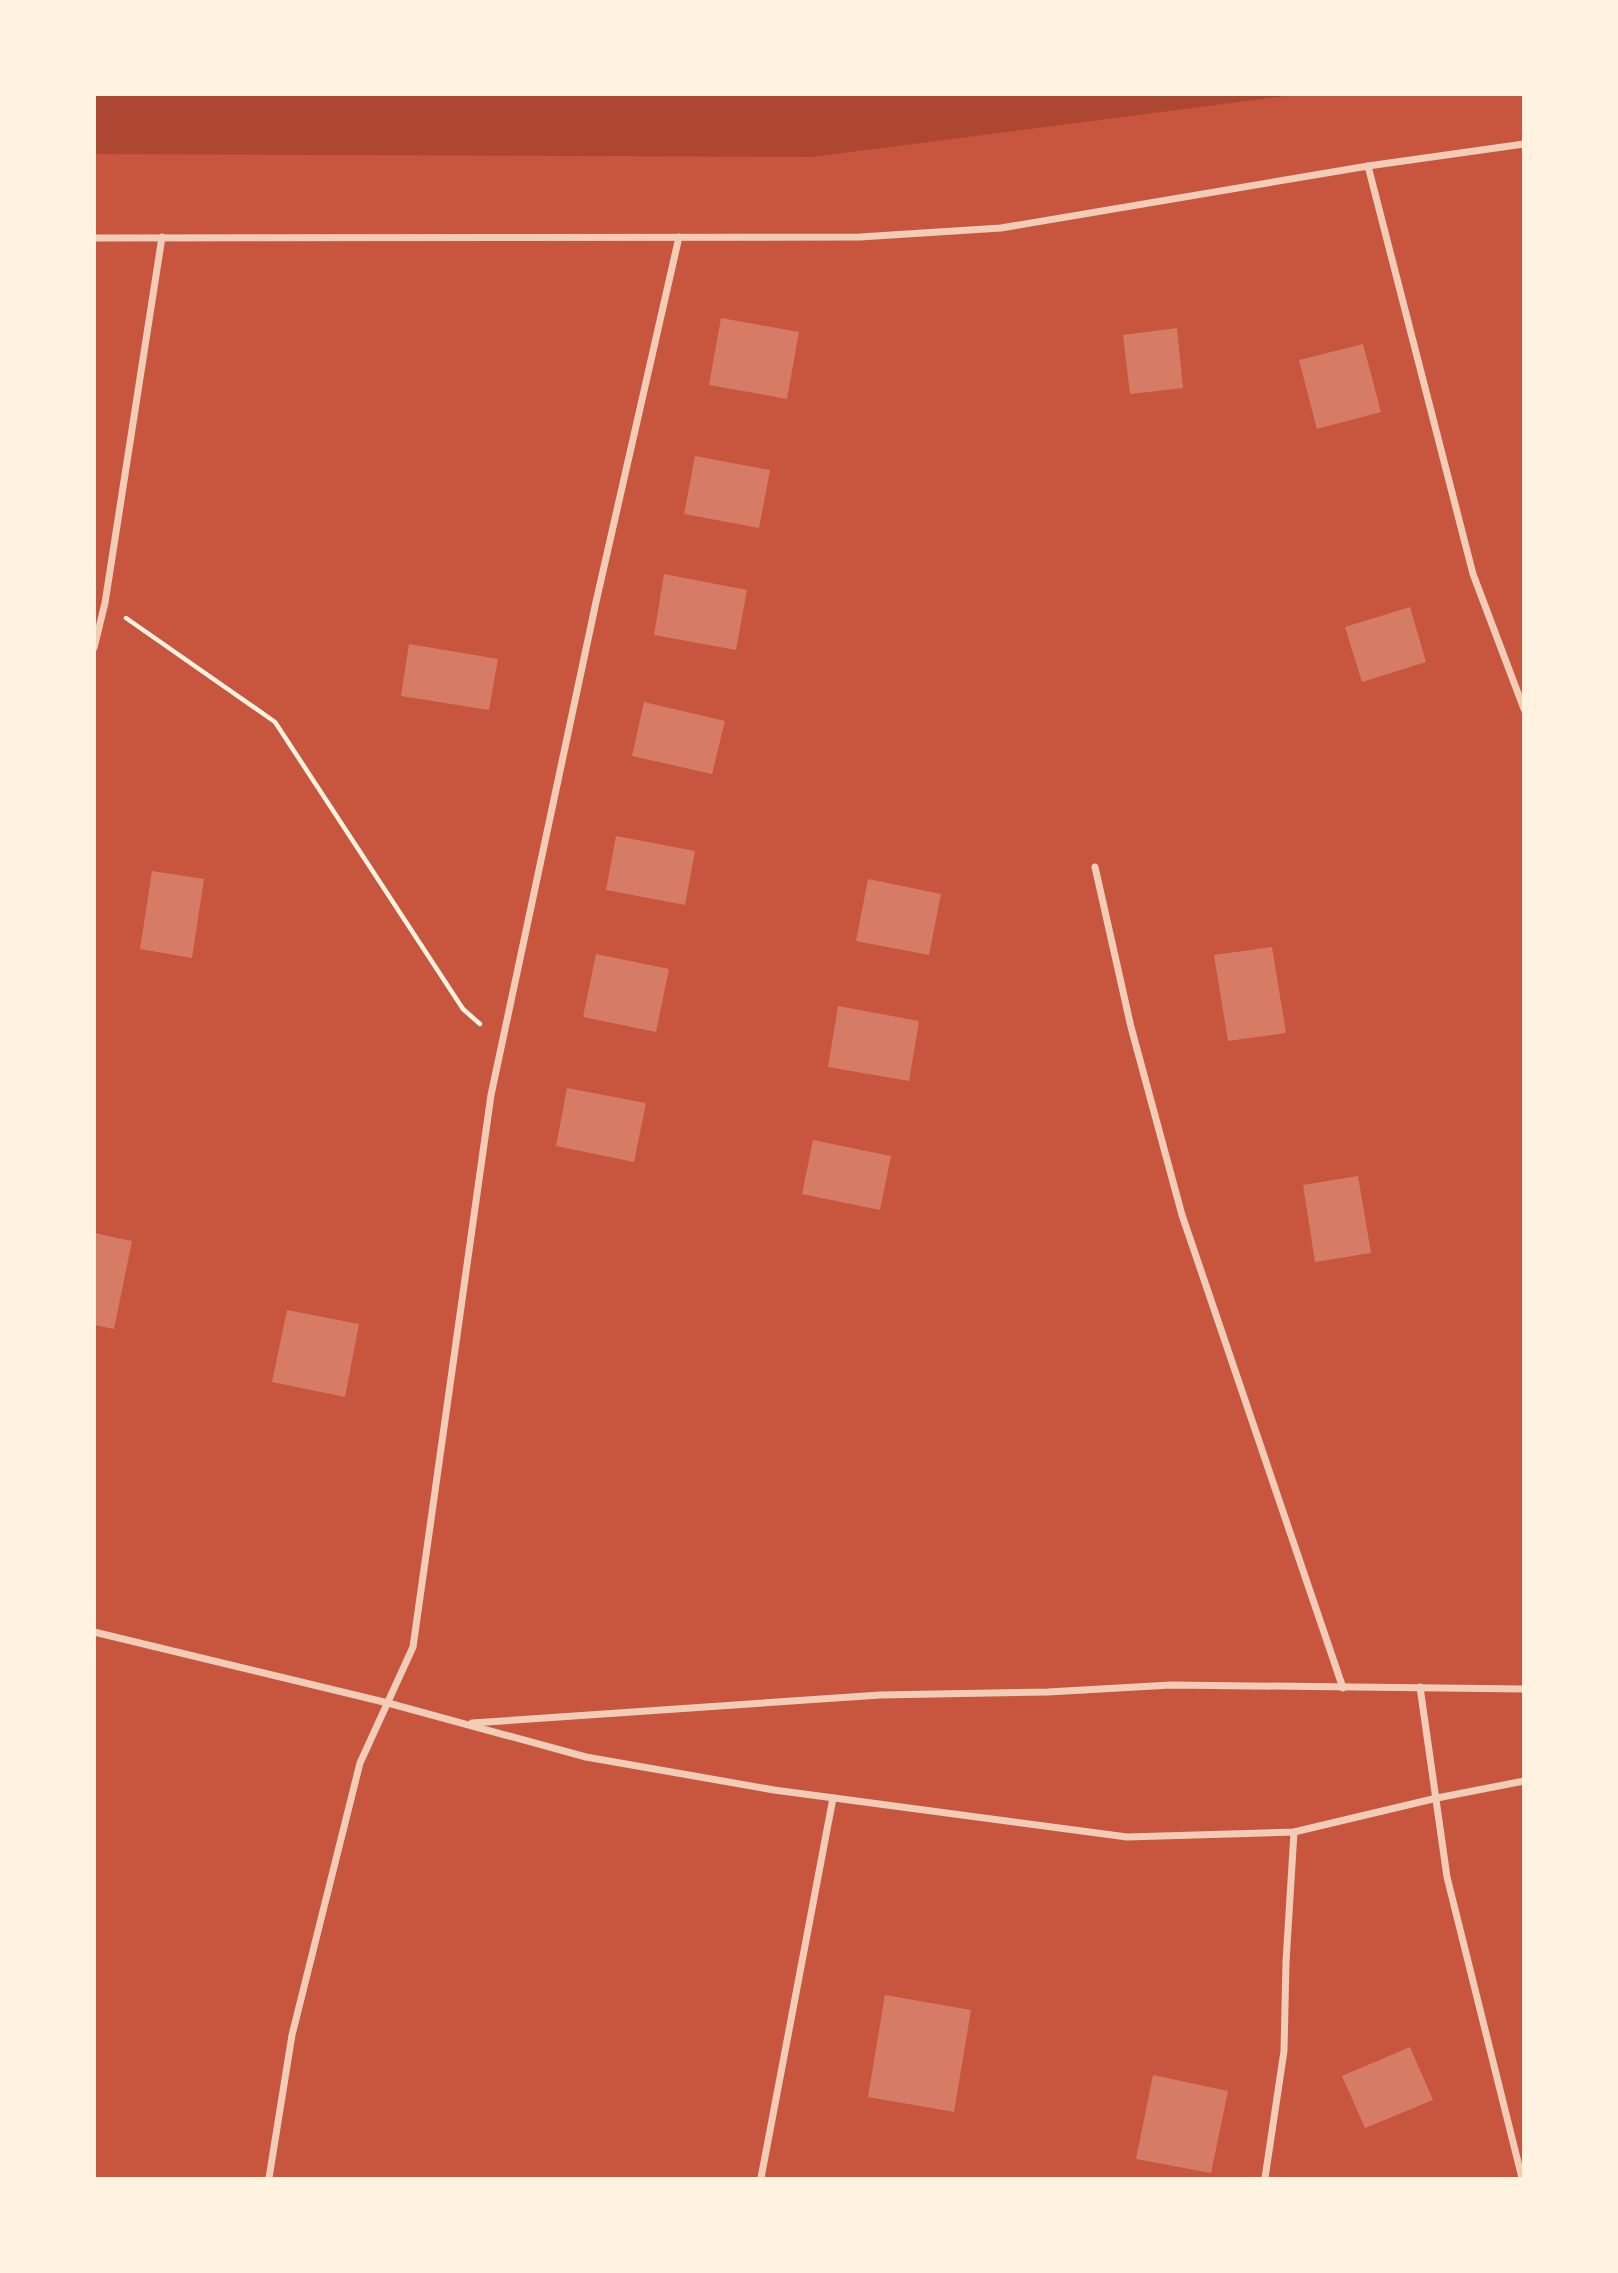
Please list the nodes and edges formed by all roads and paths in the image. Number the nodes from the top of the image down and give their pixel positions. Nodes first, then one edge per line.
1 (1524, 144) edge
2 (1368, 166) junction
3 (162, 237) junction
4 (679, 237) junction
5 (94, 238) edge
6 (105, 603) junction
7 (94, 648) edge
8 (1524, 709) edge
9 (1095, 867) dead end
10 (502, 1043) junction
11 (94, 1632) edge
12 (1343, 1688) junction
13 (1420, 1688) junction
14 (1524, 1689) edge
15 (388, 1703) junction
16 (464, 1724) junction
17 (1524, 1781) edge
18 (833, 1798) junction
19 (1437, 1798) junction
20 (1294, 1832) junction
21 (269, 2179) edge
22 (761, 2179) edge
23 (1265, 2179) edge
24 (1522, 2179) edge

1 - 2 street
2 - 4 street
2 - 8 street
3 - 4 street
3 - 5 street
3 - 6 street
4 - 10 street
6 - 7 street
6 - 10 path
9 - 12 street
10 - 15 street
11 - 15 street
12 - 13 street
12 - 16 street
13 - 14 street
13 - 19 street
15 - 16 street
15 - 21 street
16 - 18 street
17 - 19 street
18 - 20 street
18 - 22 street
19 - 20 street
19 - 24 street
20 - 23 street

